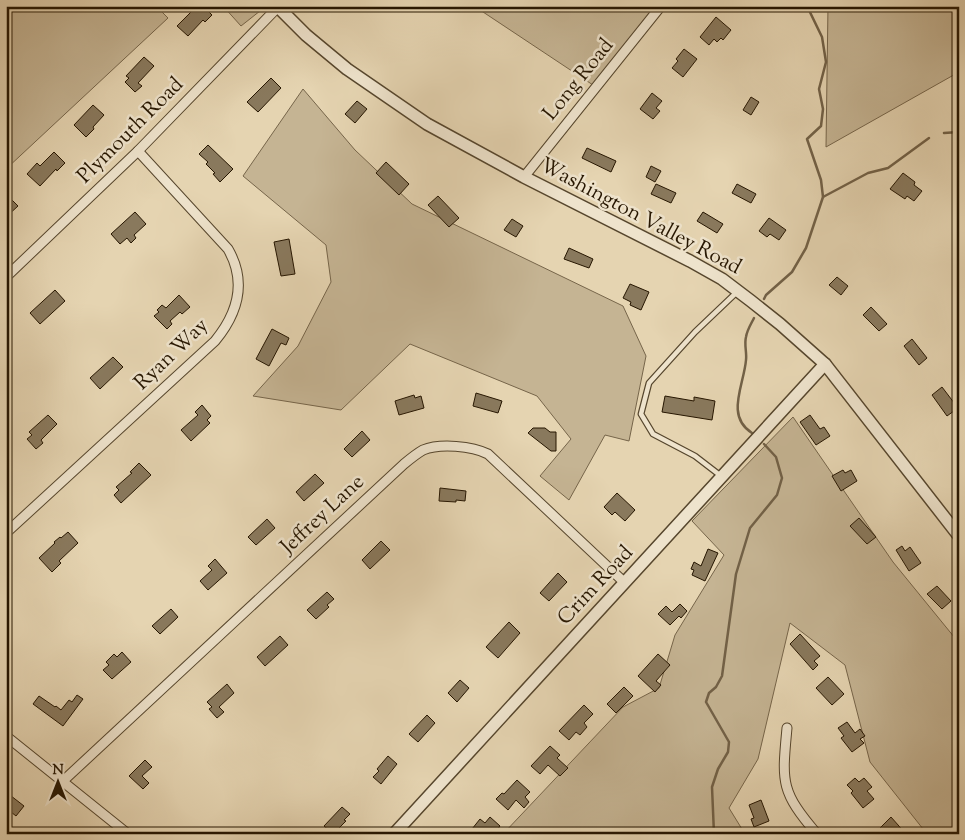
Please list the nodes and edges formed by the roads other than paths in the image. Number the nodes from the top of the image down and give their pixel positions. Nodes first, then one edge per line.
1 (661, 6) edge
2 (277, 7) edge
3 (138, 151) junction
4 (524, 176) junction
5 (6, 277) edge
6 (738, 291) junction
7 (825, 364) junction
8 (722, 477) junction
9 (6, 533) edge
10 (959, 536) edge
11 (625, 583) junction
12 (787, 728) dead end
13 (6, 736) edge
14 (63, 781) junction
15 (128, 834) edge
16 (394, 834) edge
17 (817, 834) edge

1 - 4 street, Long Road
2 - 3 street, Plymouth Road
2 - 4 street, Washington Valley Road
3 - 5 street, Plymouth Road
3 - 9 street, Ryan Way
4 - 6 street, Washington Valley Road
6 - 7 street, Washington Valley Road
6 - 8 lane
7 - 8 street, Crim Road
7 - 10 street, Washington Valley Road
8 - 11 street, Crim Road
11 - 14 street, Jeffrey Lane
11 - 16 street, Crim Road
12 - 17 street
13 - 14 street
14 - 15 street

